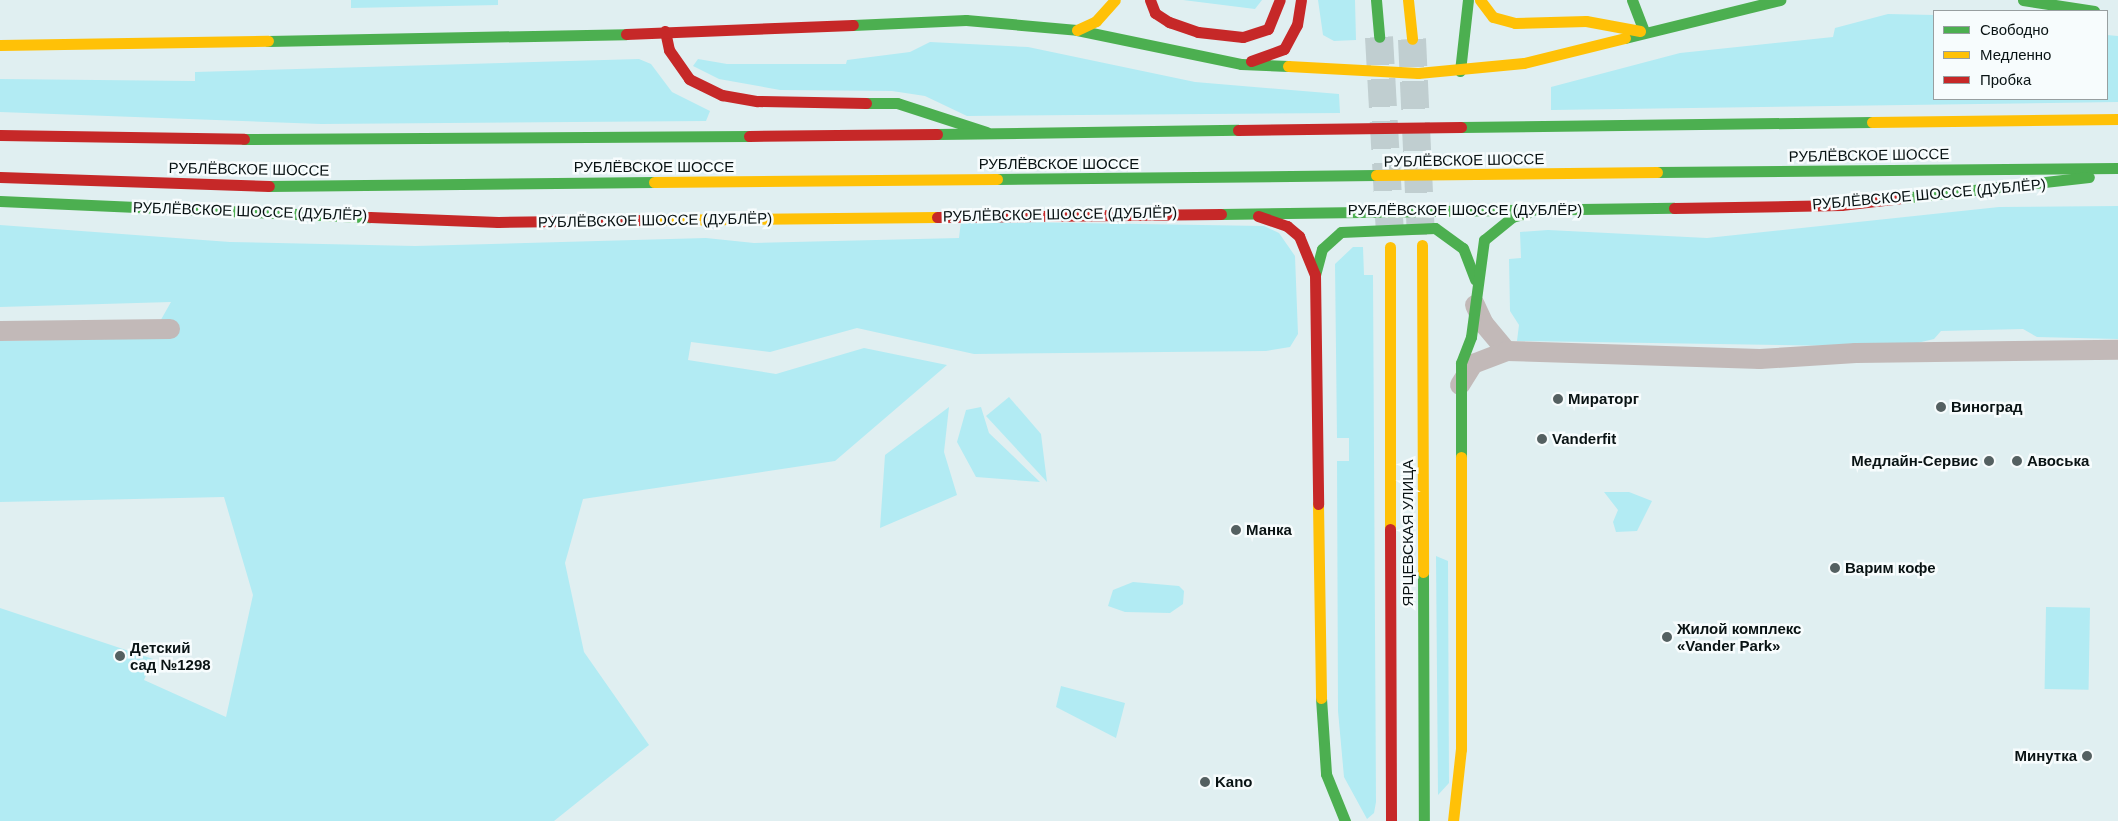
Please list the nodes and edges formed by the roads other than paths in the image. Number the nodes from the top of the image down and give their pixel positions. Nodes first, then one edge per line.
1 (1115, 0) edge
2 (1150, 0) edge
3 (1280, 0) edge
4 (1301, 0) edge
5 (1376, 0) edge
6 (1408, 0) edge
7 (1468, 0) edge
8 (1480, 0) edge
9 (1632, 0) edge
10 (1780, 0) edge
11 (2023, 0) edge
12 (2088, 10) edge
13 (1077, 30) junction
14 (665, 31) junction
15 (1644, 32) junction
16 (1379, 37) tunnel mouth
17 (1412, 39) tunnel mouth
18 (0, 45) edge
19 (1241, 64) junction
20 (1460, 71) junction
21 (2118, 119) edge
22 (996, 134) junction
23 (0, 135) edge
24 (2118, 168) edge
25 (2118, 173) edge
26 (0, 177) edge
27 (365, 184) junction
28 (412, 198) dead end
29 (0, 201) edge
30 (441, 206) dead end
31 (1536, 210) junction
32 (1242, 212) junction
33 (498, 222) junction
34 (1422, 245) tunnel mouth
35 (1390, 247) tunnel mouth
36 (1315, 275) junction
37 (1475, 280) junction
38 (1475, 305) junction
39 (170, 329) dead end
40 (0, 331) edge
41 (1507, 350) junction
42 (2118, 350) edge
43 (1459, 390) junction
44 (1346, 821) edge
45 (1391, 821) edge
46 (1424, 821) edge
47 (1453, 821) edge

1 - 13 main road
2 - 3 main road
4 - 19 main road
5 - 16 main road
6 - 17 main road
7 - 20 main road
8 - 15 main road
9 - 15 main road
10 - 15 main road
11 - 12 main road
13 - 14 main road
13 - 19 main road
14 - 18 main road
14 - 22 main road
15 - 20 main road
19 - 20 main road
21 - 22 main road, РУБЛЁВСКОЕ ШОССЕ
22 - 23 main road, РУБЛЁВСКОЕ ШОССЕ
24 - 27 main road, РУБЛЁВСКОЕ ШОССЕ
25 - 31 main road, РУБЛЁВСКОЕ ШОССЕ (ДУБЛЁР)
26 - 27 main road, РУБЛЁВСКОЕ ШОССЕ
27 - 28 main road
29 - 33 main road, РУБЛЁВСКОЕ ШОССЕ (ДУБЛЁР)
30 - 33 main road
31 - 32 main road, РУБЛЁВСКОЕ ШОССЕ (ДУБЛЁР)
31 - 37 main road
32 - 33 main road, РУБЛЁВСКОЕ ШОССЕ (ДУБЛЁР)
32 - 36 main road
34 - 46 main road, ЯРЦЕВСКАЯ УЛИЦА
35 - 45 main road, ЯРЦЕВСКАЯ УЛИЦА
36 - 37 main road
36 - 44 main road
37 - 38 main road
38 - 41 street
38 - 43 main road
39 - 40 street
41 - 42 street
41 - 43 street
43 - 47 main road

